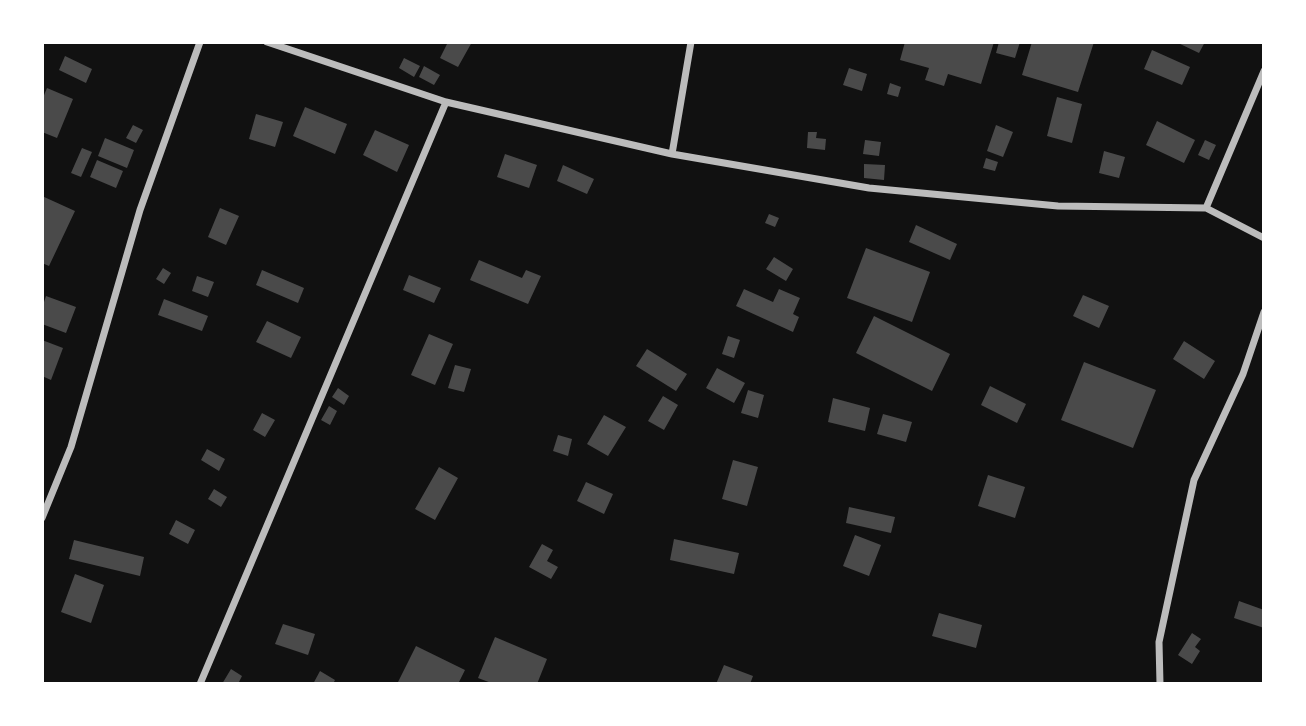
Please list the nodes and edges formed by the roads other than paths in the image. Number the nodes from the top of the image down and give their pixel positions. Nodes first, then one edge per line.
1 (200, 42) edge
2 (267, 42) edge
3 (691, 42) edge
4 (1264, 71) edge
5 (446, 102) junction
6 (672, 154) junction
7 (1206, 208) junction
8 (1264, 238) edge
9 (1264, 312) edge
10 (42, 518) edge
11 (200, 684) edge
12 (1160, 684) edge

1 - 10 street
2 - 5 street
3 - 6 street
4 - 7 street
5 - 6 street
5 - 11 street
6 - 7 street
7 - 8 street
9 - 12 street

